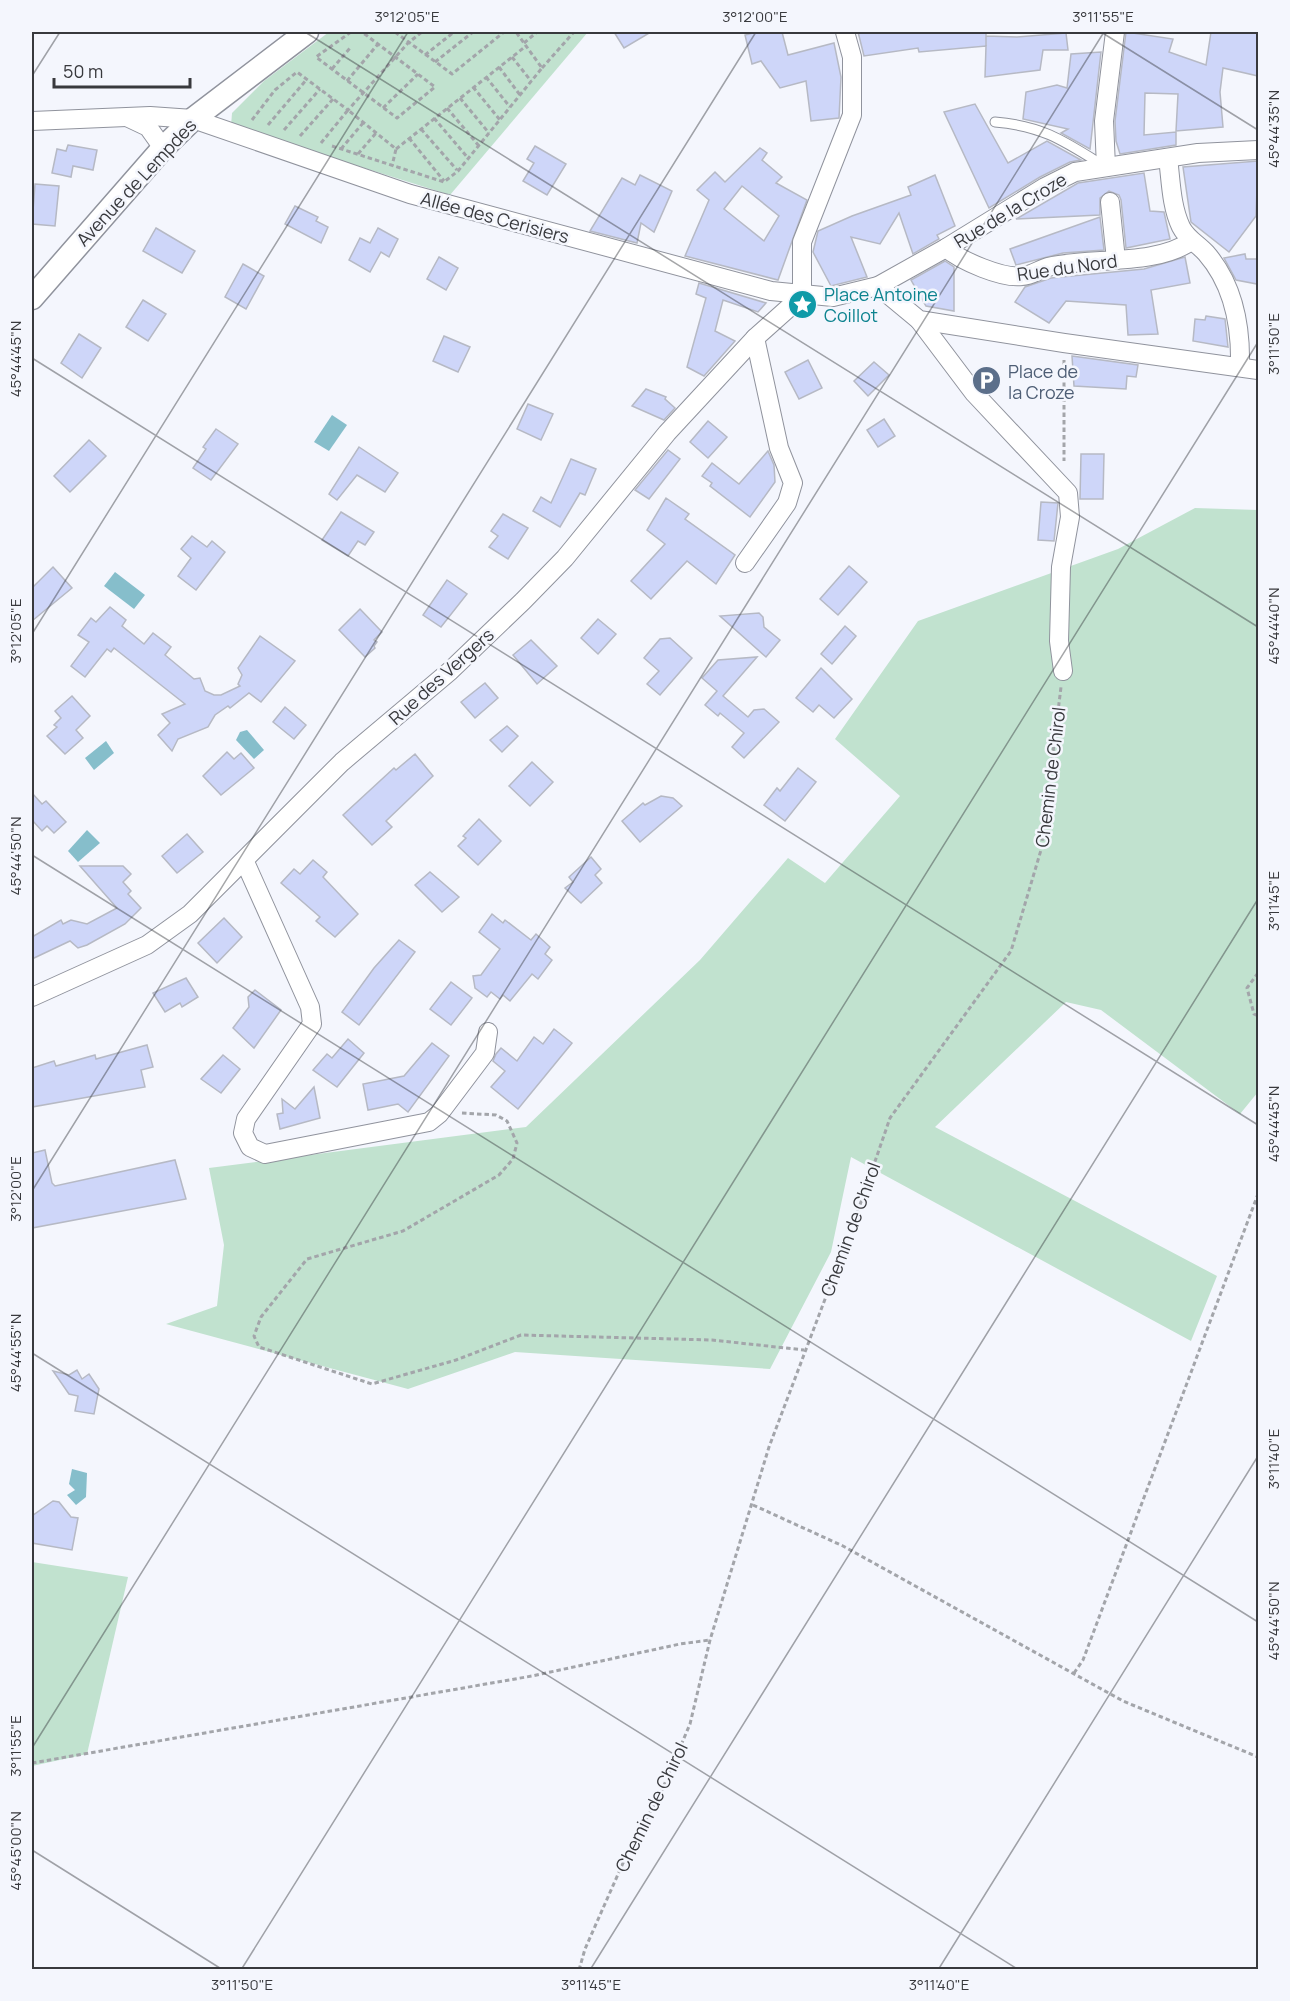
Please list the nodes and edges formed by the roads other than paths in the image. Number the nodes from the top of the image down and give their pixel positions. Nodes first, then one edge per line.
1 (307, 32) edge
2 (845, 32) edge
3 (1115, 32) edge
4 (129, 118) junction
5 (193, 119) junction
6 (32, 121) edge
7 (995, 122) dead end
8 (163, 148) junction
9 (1258, 150) edge
10 (1168, 158) junction
11 (1106, 167) junction
12 (1110, 202) dead end
13 (1191, 242) junction
14 (946, 248) junction
15 (1116, 260) junction
16 (878, 285) junction
17 (802, 296) junction
18 (32, 298) edge
19 (919, 320) junction
20 (755, 338) junction
21 (1240, 366) junction
22 (1258, 369) edge
23 (745, 563) dead end
24 (1063, 671) road end
25 (245, 861) junction
26 (32, 997) edge
27 (488, 1032) dead end

1 - 5 street, Avenue de Lempdes
2 - 17 street
3 - 11 street
4 - 5 street, Allée des Cerisiers
4 - 6 street, Allée des Cerisiers
4 - 8 street
5 - 8 street, Avenue de Lempdes
5 - 17 street, Allée des Cerisiers
7 - 11 lane
8 - 18 street, Avenue de Lempdes
9 - 10 street, Rue de la Croze
10 - 11 street, Rue de la Croze
10 - 13 street
11 - 14 street, Rue de la Croze
12 - 15 street
13 - 15 street, Rue du Nord
13 - 21 street
14 - 15 street, Rue du Nord
14 - 16 street, Rue de la Croze
16 - 17 street
16 - 19 street
17 - 20 street, Rue des Vergers
19 - 21 street
19 - 24 street
20 - 23 street
20 - 25 street, Rue des Vergers
21 - 22 street
25 - 26 street, Rue des Vergers
25 - 27 street

